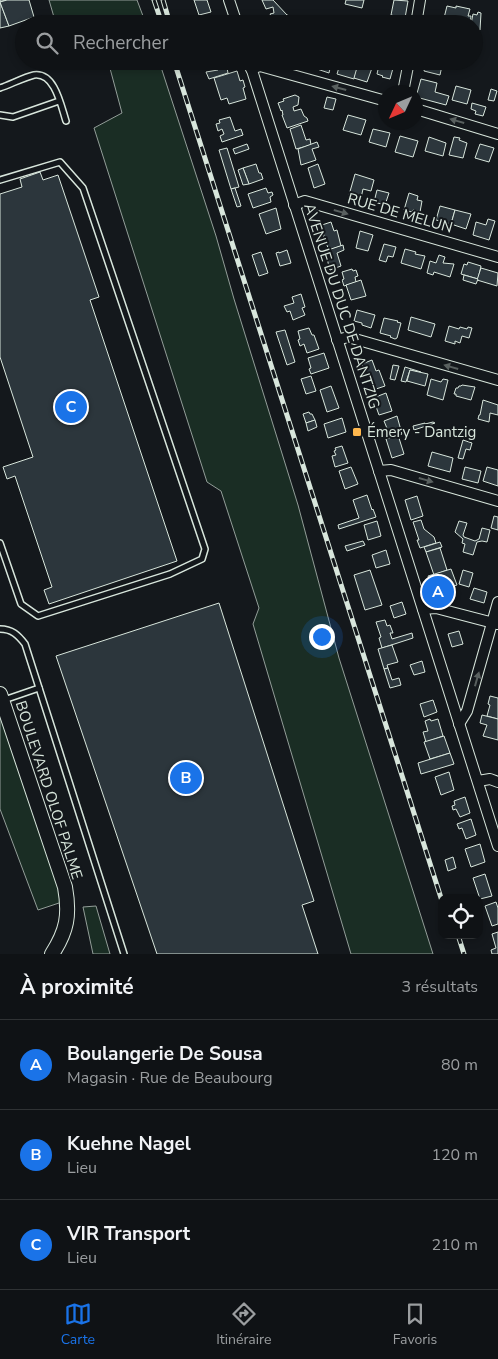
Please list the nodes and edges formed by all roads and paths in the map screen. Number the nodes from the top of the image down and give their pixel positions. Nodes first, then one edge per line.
1 (229, 0) edge
2 (420, 0) edge
3 (234, 15) edge
4 (418, 15) edge
5 (252, 70) edge
6 (274, 70) edge
7 (407, 70) edge
8 (404, 85) edge
9 (0, 88) edge
10 (378, 99) edge
11 (59, 101) junction
12 (423, 111) edge
13 (0, 115) edge
14 (66, 120) dead end
15 (498, 134) edge
16 (0, 180) edge
17 (294, 205) junction
18 (498, 257) edge
19 (337, 340) junction
20 (498, 380) edge
21 (379, 471) junction
22 (498, 501) edge
23 (0, 543) edge
24 (498, 602) edge
25 (423, 609) junction
26 (495, 624) edge
27 (0, 628) edge
28 (39, 688) junction
29 (1, 697) edge
30 (459, 724) junction
31 (478, 781) junction
32 (498, 782) edge
33 (498, 846) edge
34 (52, 954) edge
35 (124, 954) edge

1 - 3 street
2 - 4 street
5 - 17 street, AVENUE DU DUC DE DANTZIG
10 -> 6 street
7 - 8 street
9 - 11 lane
11 - 13 lane
11 - 14 lane
15 -> 12 street
16 - 23 lane
17 -> 18 street, RUE DE MELUN
17 - 19 street, AVENUE DU DUC DE DANTZIG
20 -> 19 street
19 - 21 street, AVENUE DU DUC DE DANTZIG
21 -> 22 street
21 - 25 street, AVENUE DU DUC DE DANTZIG
24 - 26 street
25 - 26 street
25 - 30 street, AVENUE DU DUC DE DANTZIG
30 -> 26 street
27 - 28 lane
28 - 29 lane
28 - 35 lane
29 - 34 street, BOULEVARD OLOF PALME
30 - 31 street, AVENUE DU DUC DE DANTZIG
31 - 32 street
31 - 33 street, AVENUE DU DUC DE DANTZIG

